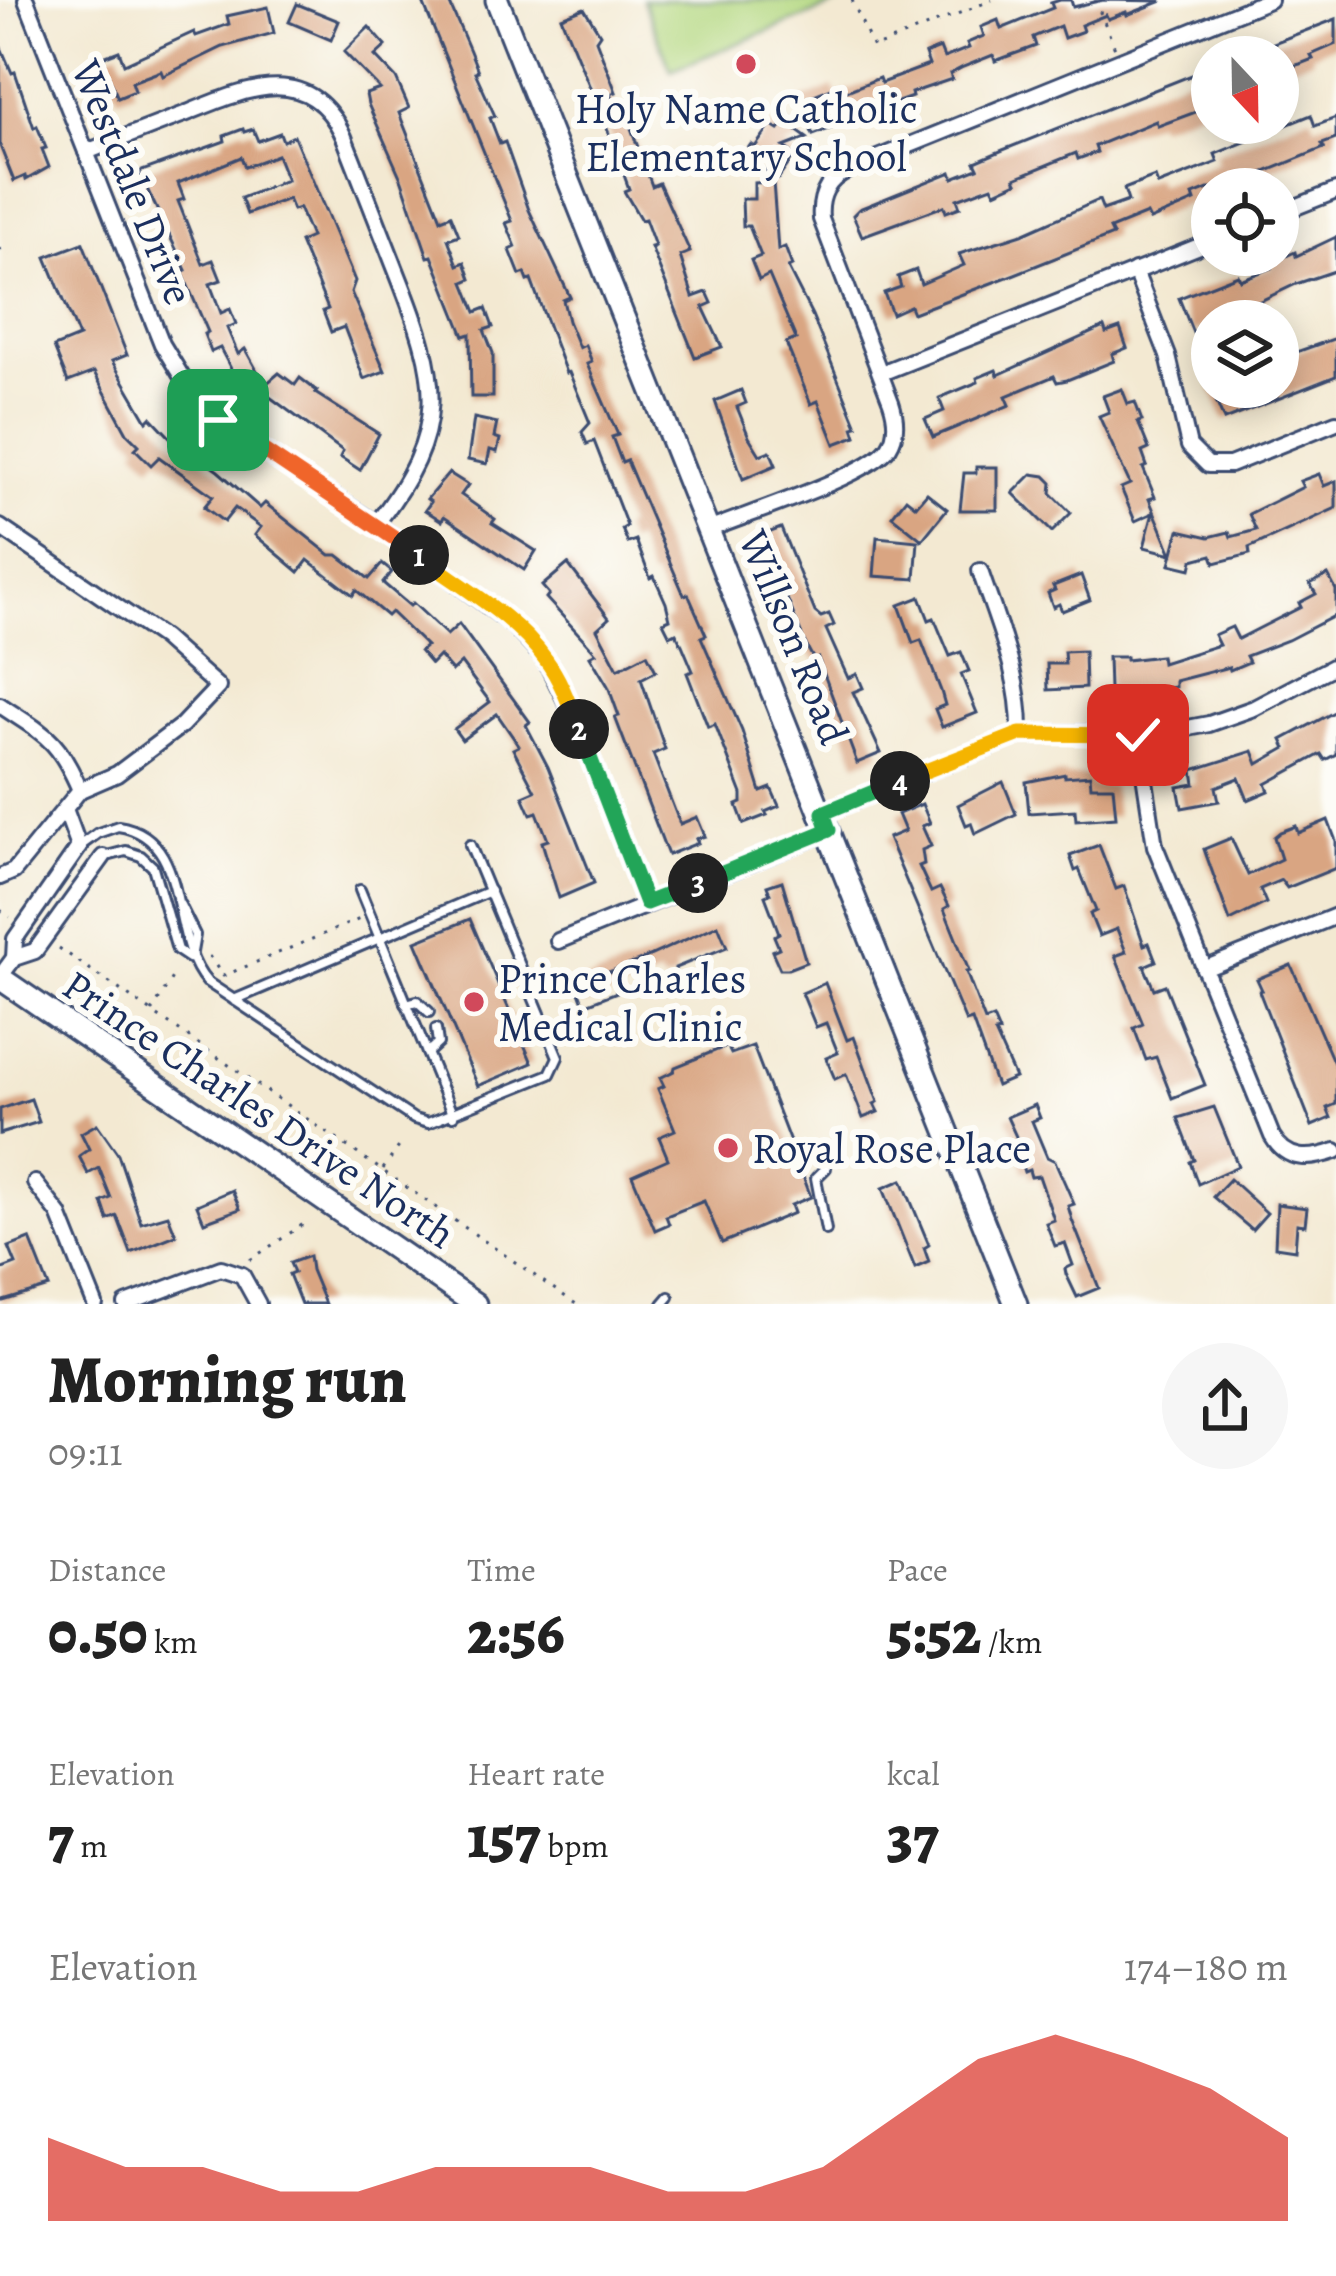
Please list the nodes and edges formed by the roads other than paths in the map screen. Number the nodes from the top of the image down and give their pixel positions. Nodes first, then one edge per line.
1 (26, 0) edge
2 (497, 0) edge
3 (1269, 0) edge
4 (86, 152) junction
5 (1336, 191) edge
6 (1299, 206) edge
7 (1191, 249) edge
8 (1135, 272) junction
9 (881, 374) junction
10 (1336, 422) edge
11 (376, 524) junction
12 (0, 527) edge
13 (709, 530) junction
14 (980, 571) dead end
15 (1336, 665) edge
16 (0, 705) edge
17 (1020, 734) junction
18 (1138, 735) junction
19 (80, 790) junction
20 (65, 808) junction
21 (826, 822) junction
22 (470, 844) dead end
23 (79, 847) junction
24 (100, 860) junction
25 (0, 877) edge
26 (360, 890) dead end
27 (490, 891) junction
28 (646, 903) junction
29 (1336, 916) edge
30 (380, 939) junction
31 (558, 941) dead end
32 (14, 958) junction
33 (190, 959) junction
34 (1204, 969) junction
35 (0, 978) edge
36 (232, 1001) junction
37 (406, 1004) junction
38 (429, 1012) dead end
39 (436, 1029) dead end
40 (427, 1052) junction
41 (453, 1116) junction
42 (1336, 1151) edge
43 (826, 1168) dead end
44 (34, 1183) dead end
45 (826, 1230) dead end
46 (95, 1304) edge
47 (125, 1304) edge
48 (258, 1304) edge
49 (475, 1304) edge
50 (1016, 1304) edge

1 - 4 street, Westdale Drive
2 - 13 street, Willson Road
3 - 9 street
4 - 11 street, Westdale Drive
4 - 11 street
5 - 6 street
7 - 8 street
8 - 9 street
8 - 10 street
9 - 13 street
11 - 28 street, Westdale Drive
12 - 19 street
13 - 21 street, Willson Road
14 - 17 street
15 - 18 street
16 - 19 street
17 - 18 street
17 - 21 street
18 - 34 street
19 - 20 street
20 - 23 street
20 - 25 street
21 - 28 street
21 - 50 street, Willson Road
22 - 27 lane
23 - 24 street
23 - 32 street
23 - 33 lane
24 - 32 street
24 - 33 lane
26 - 30 lane
27 - 30 lane
27 - 41 lane
28 - 31 street
29 - 34 street
30 - 36 lane
30 - 37 lane
32 - 35 street
33 - 36 lane
34 - 42 street
35 - 49 street, Prince Charles Drive North
36 - 41 lane
37 - 38 lane
37 - 40 lane
39 - 40 lane
40 - 41 lane
43 - 45 lane
44 - 46 street
47 - 48 street

